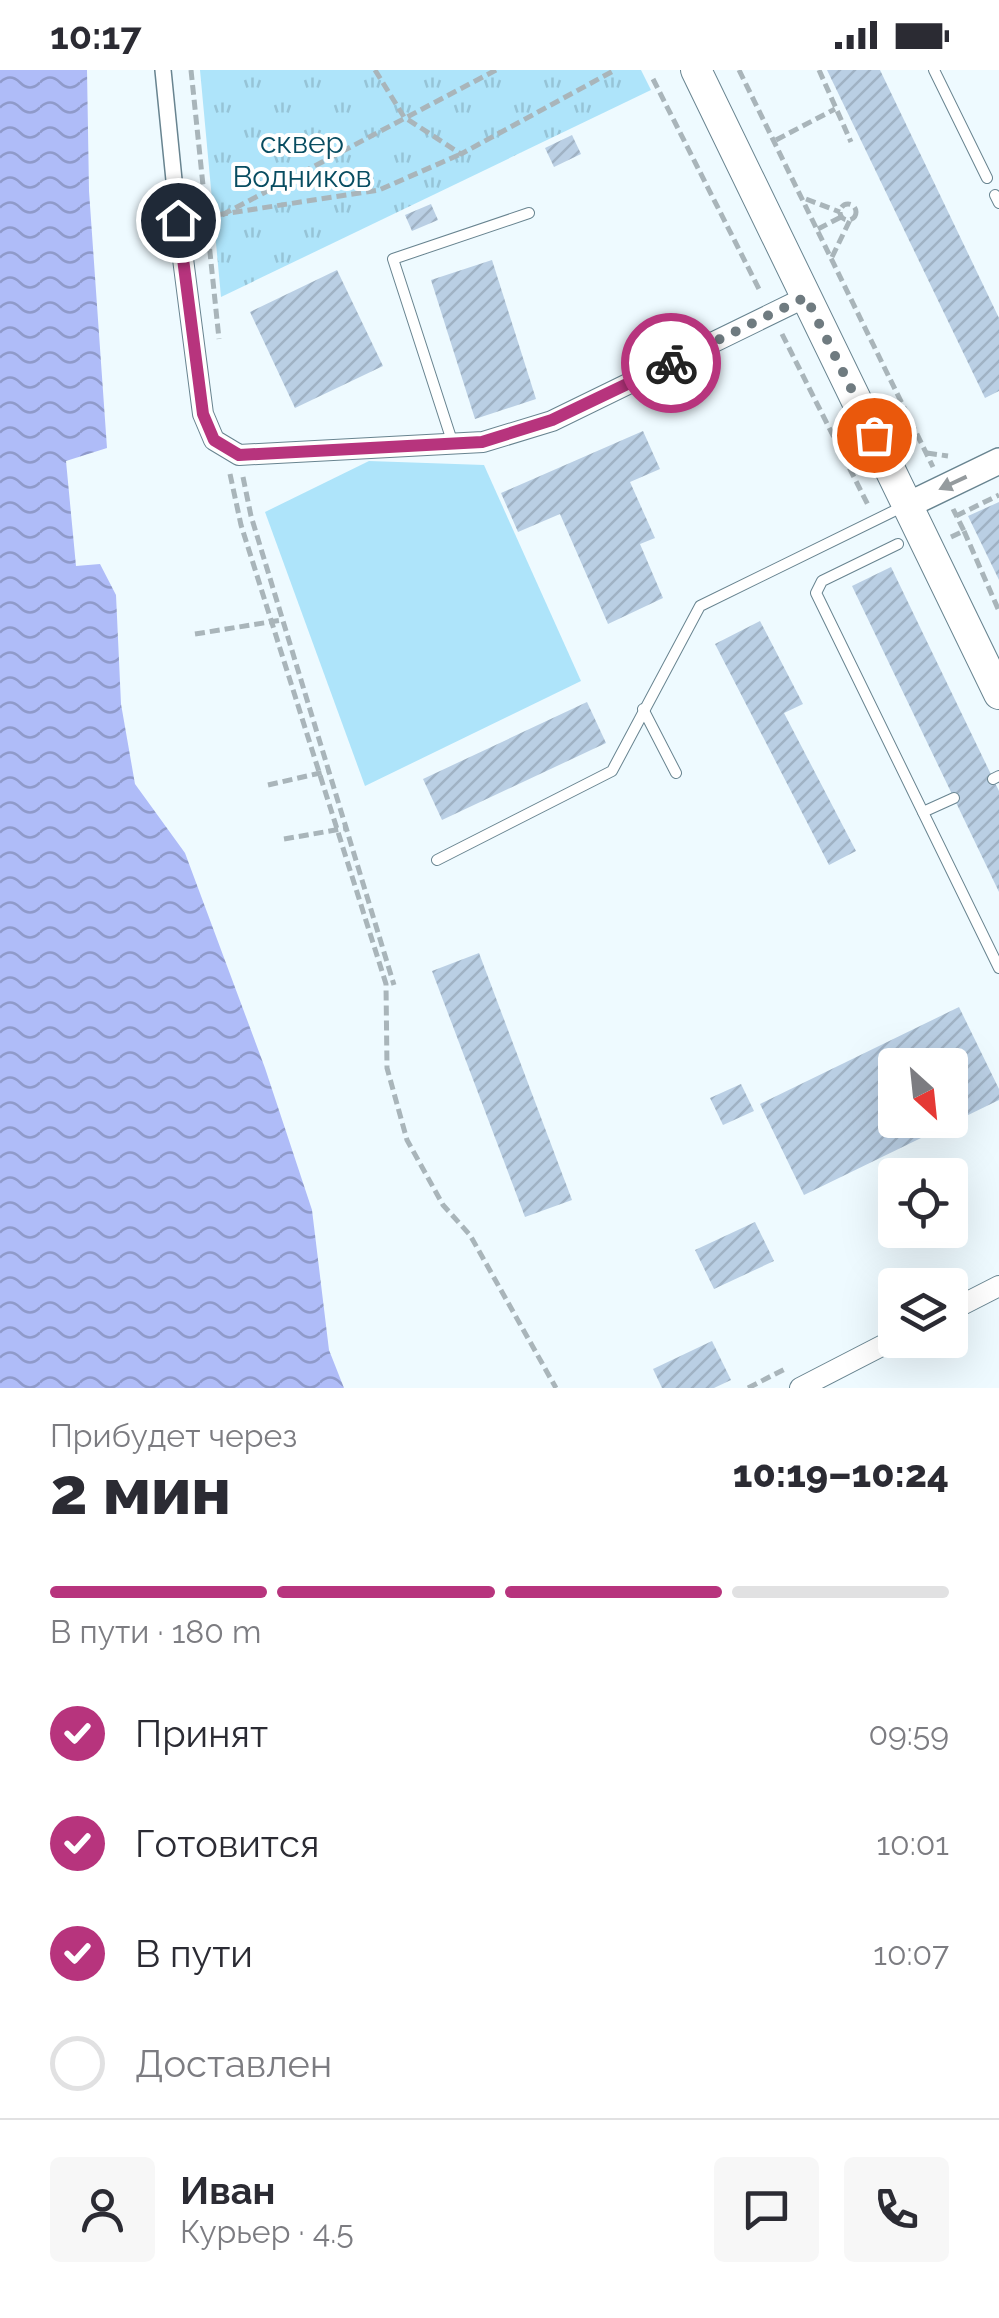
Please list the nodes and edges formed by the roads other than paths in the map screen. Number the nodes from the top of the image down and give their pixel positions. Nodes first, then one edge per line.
1 (163, 70) edge
2 (696, 70) edge
3 (934, 70) edge
4 (987, 178) dead end
5 (530, 212) dead end
6 (178, 220) joint
7 (806, 297) junction
8 (452, 444) junction
9 (999, 461) edge
10 (908, 504) junction
11 (898, 544) dead end
12 (999, 694) edge
13 (643, 710) junction
14 (676, 773) dead end
15 (954, 798) dead end
16 (923, 812) junction
17 (437, 860) dead end
18 (999, 968) edge
19 (999, 1286) edge
20 (968, 1302) edge
21 (878, 1349) edge
22 (800, 1388) edge

1 - 6 street
2 - 7 main road
3 - 4 lane
5 - 8 lane
6 - 8 street
7 - 8 street
7 - 10 main road
9 -> 10 street
10 - 12 main road
10 - 13 lane
11 - 16 lane
13 - 14 lane
13 - 17 lane
15 - 16 lane
16 - 18 lane
19 - 20 street
21 - 22 street

